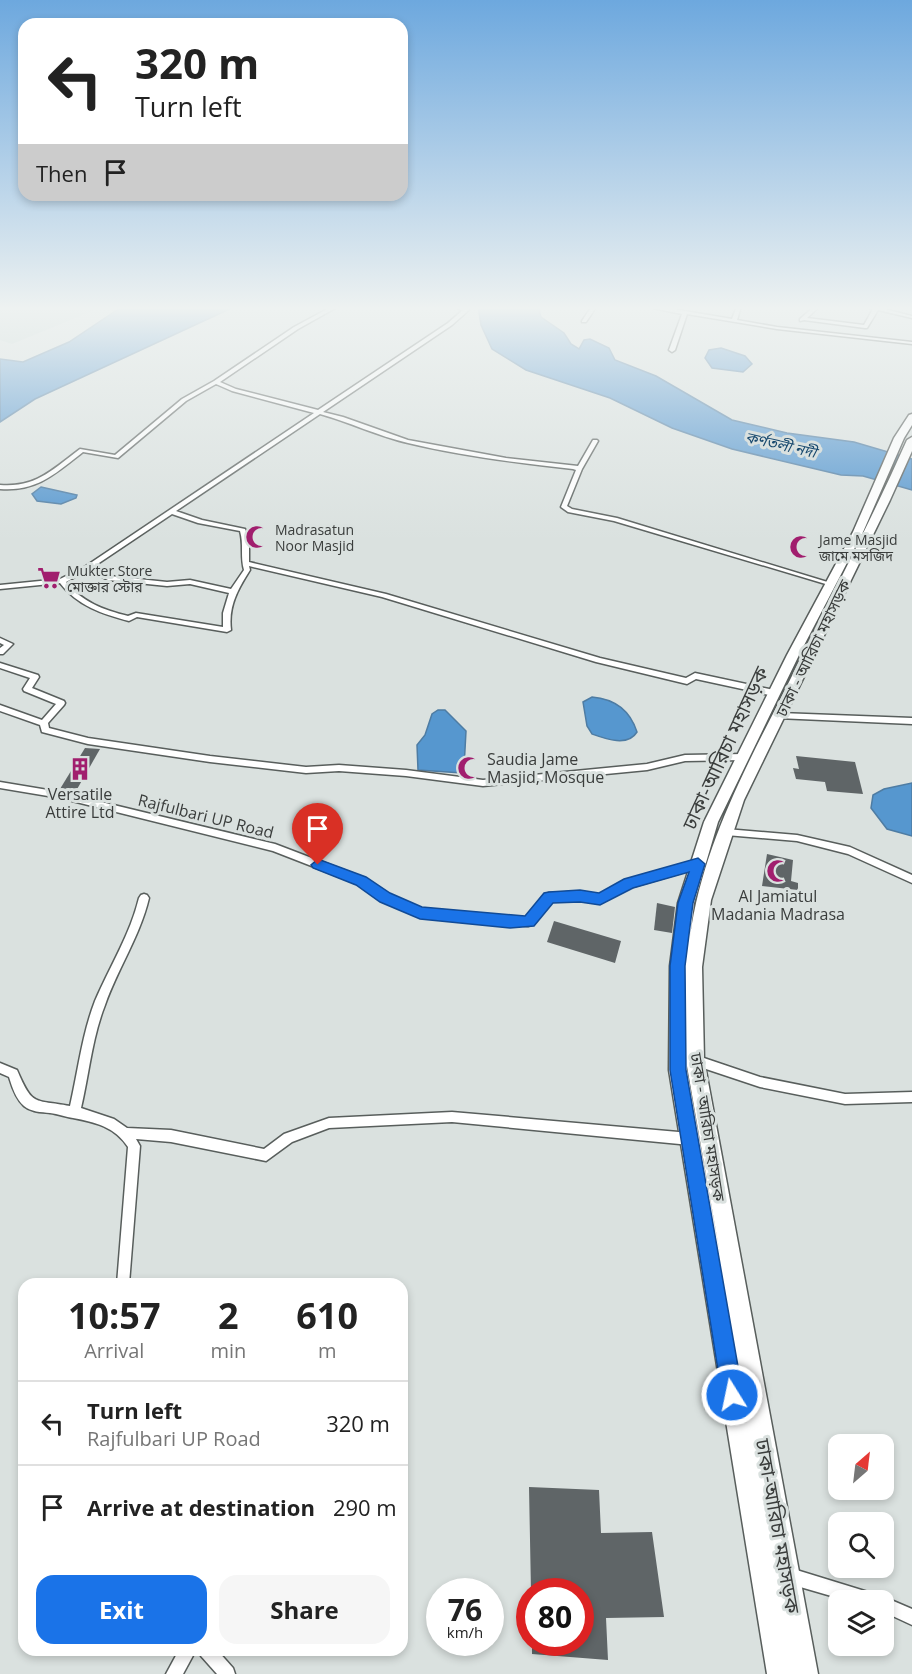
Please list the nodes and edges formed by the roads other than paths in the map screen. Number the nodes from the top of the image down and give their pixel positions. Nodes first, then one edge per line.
1 (212, 384) edge
2 (221, 384) edge
3 (360, 384) edge
4 (318, 412) junction
5 (912, 417) edge
6 (595, 441) dead end
7 (911, 441) edge
8 (579, 470) junction
9 (0, 487) edge
10 (880, 499) junction
11 (171, 511) junction
12 (245, 563) junction
13 (88, 567) junction
14 (62, 580) junction
15 (831, 584) junction
16 (0, 587) edge
17 (233, 592) junction
18 (0, 640) edge
19 (0, 652) edge
20 (0, 665) edge
21 (774, 693) junction
22 (0, 708) edge
23 (780, 716) junction
24 (912, 721) edge
25 (44, 723) junction
26 (744, 757) junction
27 (0, 785) edge
28 (726, 832) junction
29 (698, 864) junction
30 (912, 879) edge
31 (144, 897) dead end
32 (695, 1060) junction
33 (0, 1068) edge
34 (912, 1097) edge
35 (74, 1113) junction
36 (128, 1133) junction
37 (690, 1139) junction
38 (123, 1278) edge
39 (787, 1575) junction
40 (836, 1590) edge
41 (894, 1609) edge
42 (912, 1617) edge
43 (184, 1656) edge
44 (212, 1656) edge
45 (174, 1674) edge
46 (227, 1674) edge
47 (780, 1674) edge
48 (805, 1674) edge

1 - 9 street
2 - 4 street
3 - 4 street
4 - 8 street
4 - 11 street
5 - 10 highway
6 - 8 street
7 - 10 highway, ঢাকা - আরিচা মহাসড়ক
8 - 15 street
10 - 15 highway, ঢাকা-আরিচা মহাসড়ক
10 - 23 highway, ঢাকা - আরিচা মহাসড়ক
11 - 12 street
11 - 13 street
12 - 17 street
12 - 21 street
13 - 14 street
13 - 17 street
14 - 16 street
14 - 17 street
15 - 21 highway, ঢাকা-আরিচা মহাসড়ক
18 - 19 street
20 - 25 street
21 - 26 highway, ঢাকা-আরিচা মহাসড়ক
22 - 25 street
23 - 24 street
23 - 28 highway, ঢাকা - আরিচা মহাসড়ক
25 - 26 street
26 - 29 highway, ঢাকা-আরিচা মহাসড়ক
27 - 29 street, Rajfulbari UP Road
28 - 30 street
28 - 32 highway, ঢাকা - আরিচা মহাসড়ক
29 - 37 highway, ঢাকা-আরিচা মহাসড়ক
31 - 35 street
32 - 34 street
32 - 39 highway, ঢাকা - আরিচা মহাসড়ক
33 - 35 street
35 - 36 street
36 - 37 street
36 - 38 street
37 - 47 highway, ঢাকা-আরিচা মহাসড়ক
39 - 40 street
39 - 48 highway, ঢাকা - আরিচা মহাসড়ক
41 - 42 street
43 - 45 street
44 - 46 street

